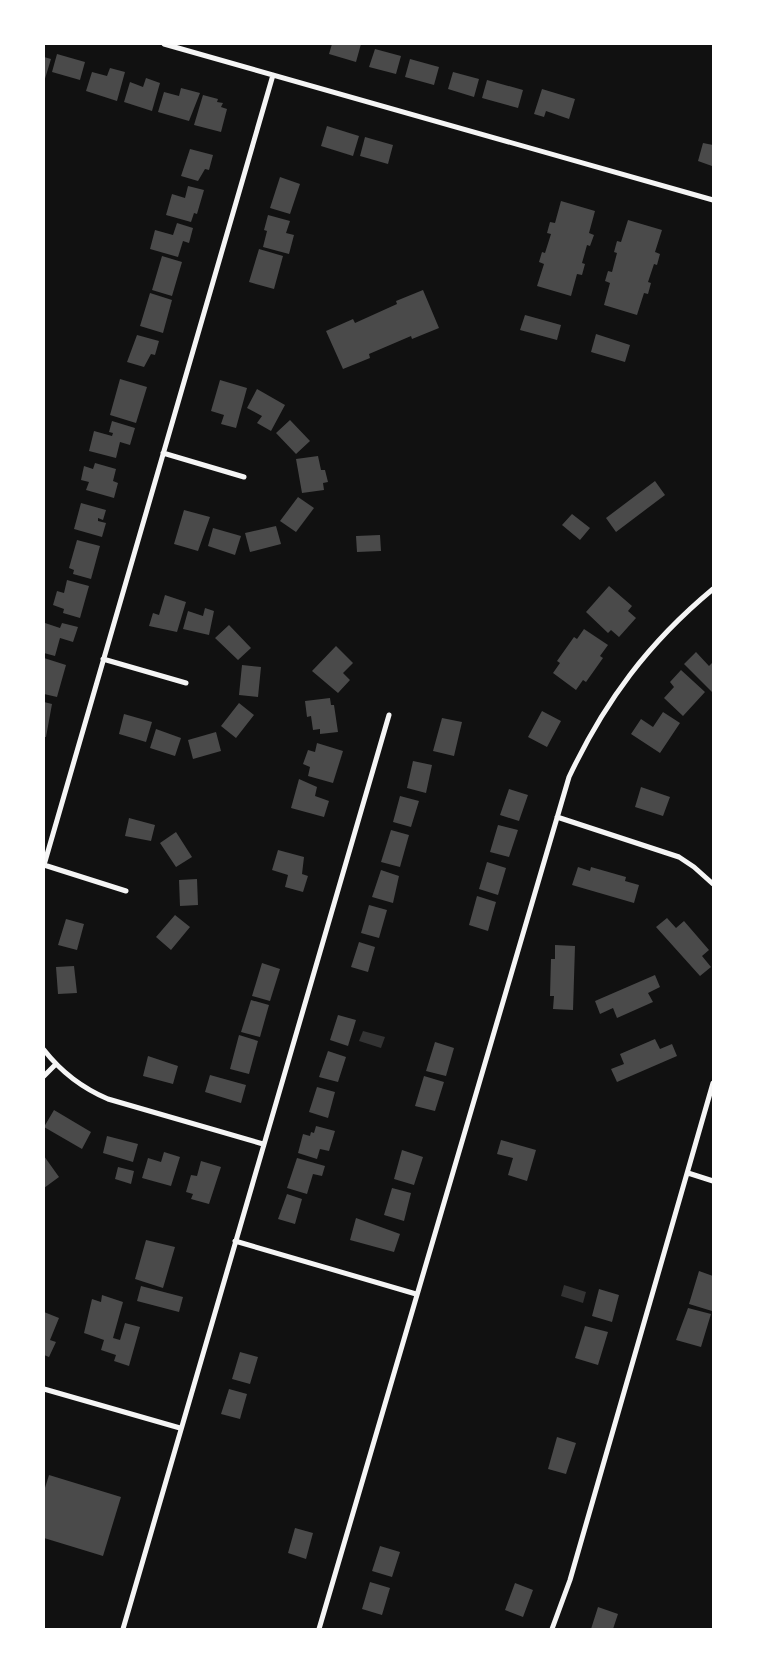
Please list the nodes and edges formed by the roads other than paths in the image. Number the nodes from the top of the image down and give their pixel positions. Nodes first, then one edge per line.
1 (164, 44) edge
2 (273, 75) junction
3 (713, 200) edge
4 (163, 453) junction
5 (244, 477) dead end
6 (713, 589) edge
7 (103, 659) junction
8 (186, 682) dead end
9 (389, 715) dead end
10 (557, 817) junction
11 (44, 865) edge
12 (713, 884) edge
13 (126, 891) dead end
14 (44, 1050) edge
15 (55, 1065) junction
16 (44, 1076) edge
17 (713, 1084) edge
18 (263, 1144) junction
19 (688, 1173) junction
20 (713, 1181) edge
21 (235, 1241) junction
22 (416, 1294) junction
23 (44, 1389) edge
24 (180, 1428) junction
25 (123, 1629) edge
26 (319, 1629) edge
27 (552, 1629) edge

1 - 2 street
2 - 3 street
2 - 4 street
4 - 5 street
4 - 7 street
6 - 10 street
7 - 8 street
7 - 11 street
9 - 18 street
10 - 12 street
10 - 22 street
11 - 13 street
14 - 15 street
15 - 16 street
15 - 18 street
17 - 19 street
18 - 21 street
19 - 20 street
19 - 27 street
21 - 22 street
21 - 24 street
22 - 26 street
23 - 24 street
24 - 25 street

